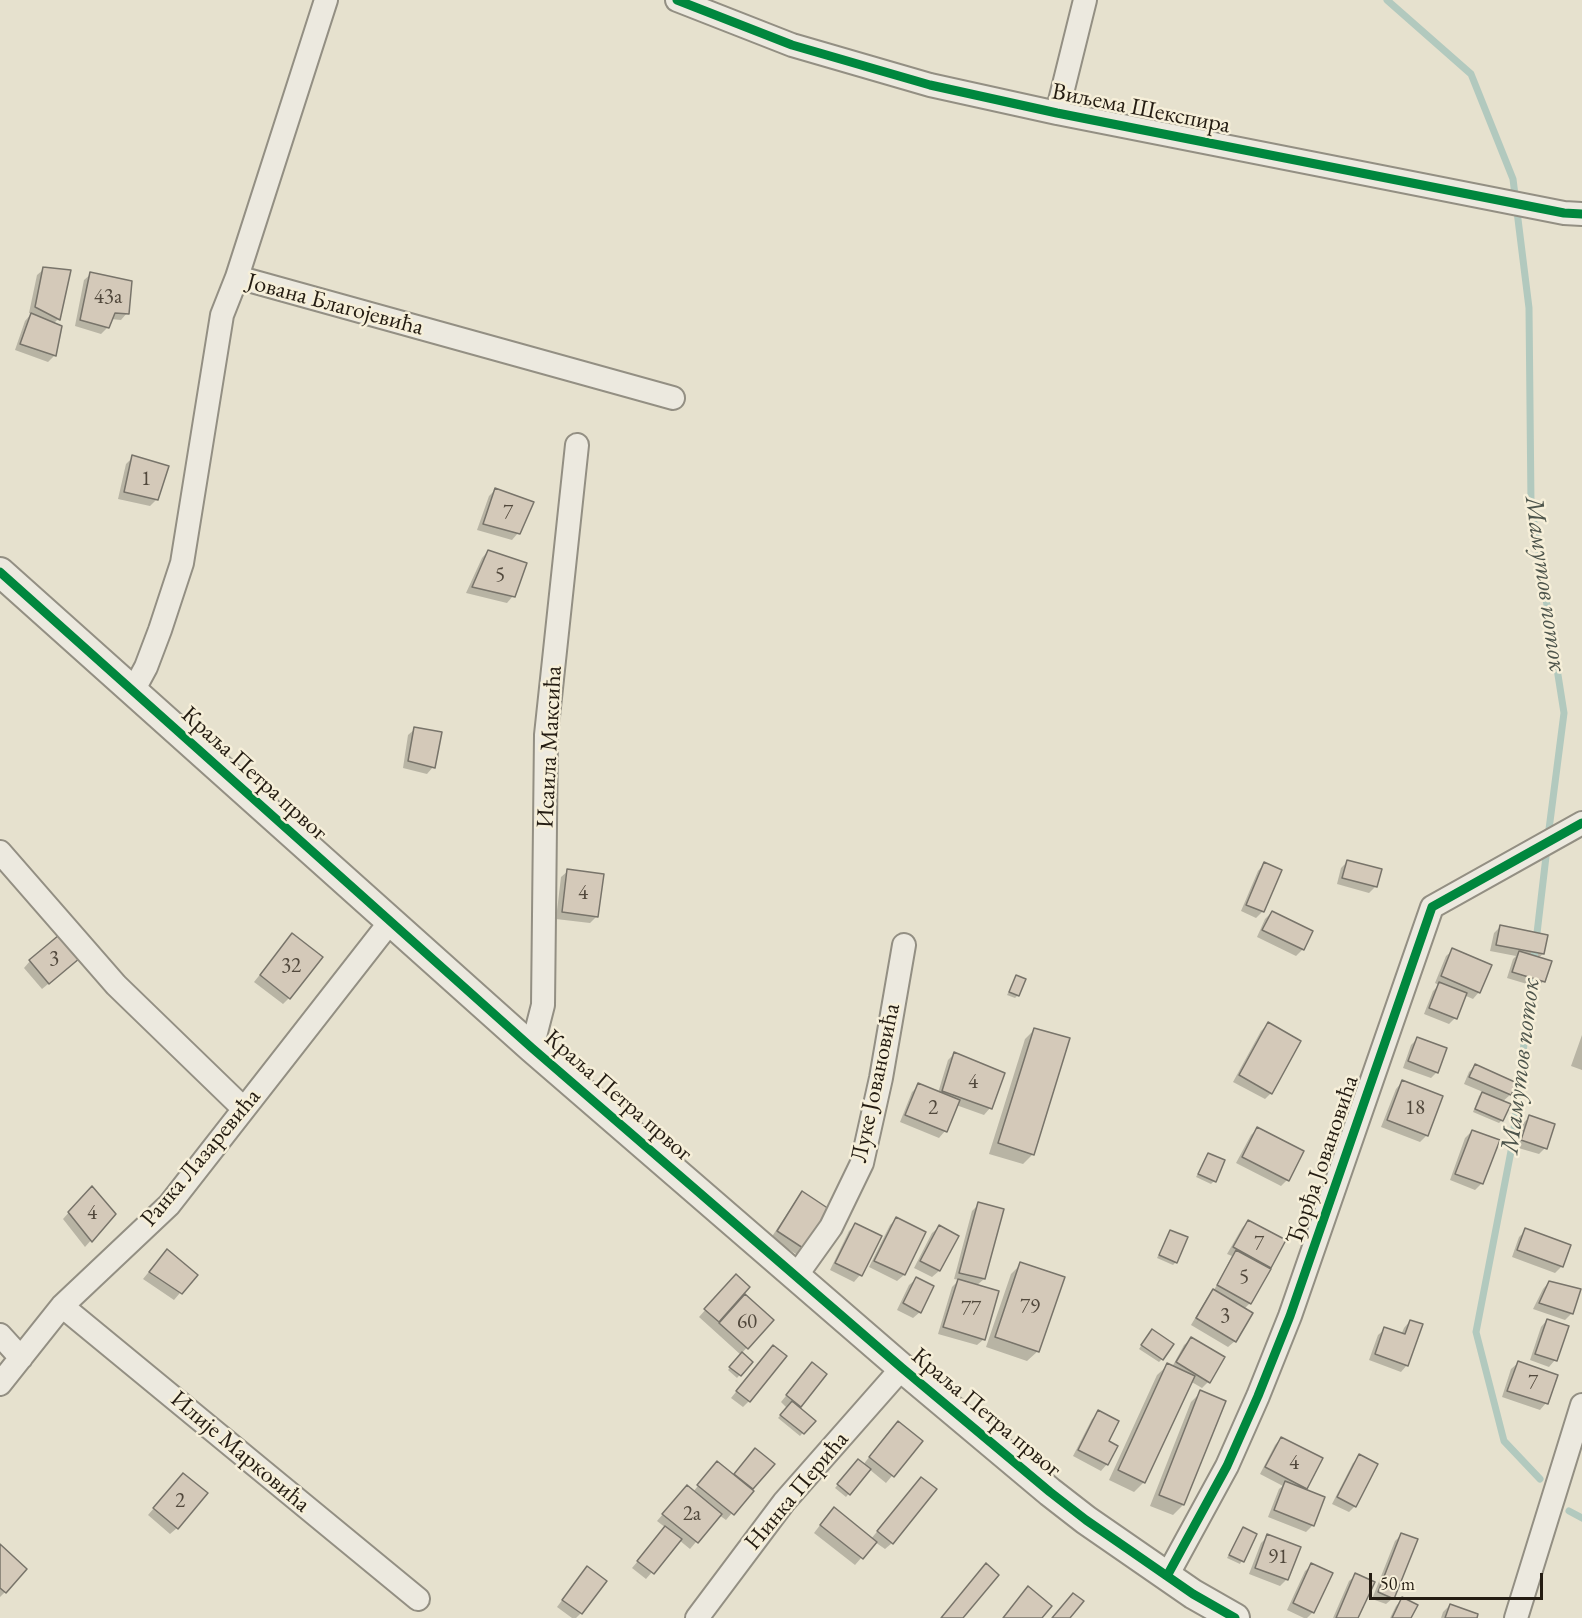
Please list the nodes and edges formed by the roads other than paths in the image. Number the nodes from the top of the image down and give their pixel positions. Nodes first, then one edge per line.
1 (327, 0) edge
2 (677, 0) edge
3 (1085, 0) edge
4 (701, 4) edge
5 (1057, 113) junction
6 (1582, 214) edge
7 (237, 277) junction
8 (673, 398) dead end
9 (577, 445) dead end
10 (0, 572) edge
11 (133, 691) junction
12 (1582, 823) edge
13 (0, 852) edge
14 (390, 922) junction
15 (904, 945) dead end
16 (532, 1048) junction
17 (244, 1109) junction
18 (796, 1276) junction
19 (62, 1306) junction
20 (0, 1335) edge
21 (21, 1358) junction
22 (902, 1368) junction
23 (0, 1384) edge
24 (1582, 1405) edge
25 (1167, 1576) junction
26 (418, 1599) dead end
27 (697, 1618) edge
28 (1235, 1618) edge
29 (1516, 1618) edge

1 - 7 street
2 - 4 street, Виљема Шекспира
3 - 5 street
4 - 5 street, Виљема Шекспира
5 - 6 street, Виљема Шекспира
7 - 8 street, Јована Благојевића
7 - 11 street, Јована Благојевића
9 - 16 street, Исаила Максића
10 - 11 street, Краља Петра првог
11 - 14 street, Краља Петра првог
12 - 25 street, Ђорђа Јовановића
13 - 17 street
14 - 16 street, Краља Петра првог
14 - 17 street, Ранка Лазаревића
15 - 18 street, Луке Јовановића
16 - 18 street, Краља Петра првог
17 - 19 street, Ранка Лазаревића
18 - 22 street, Краља Петра првог
19 - 21 street, Ранка Лазаревића
19 - 26 street, Илије Марковића
20 - 21 street
21 - 23 street, Ранка Лазаревића
22 - 25 street, Краља Петра првог
22 - 27 street, Нинка Перића
24 - 29 street
25 - 28 street, Краља Петра првог

